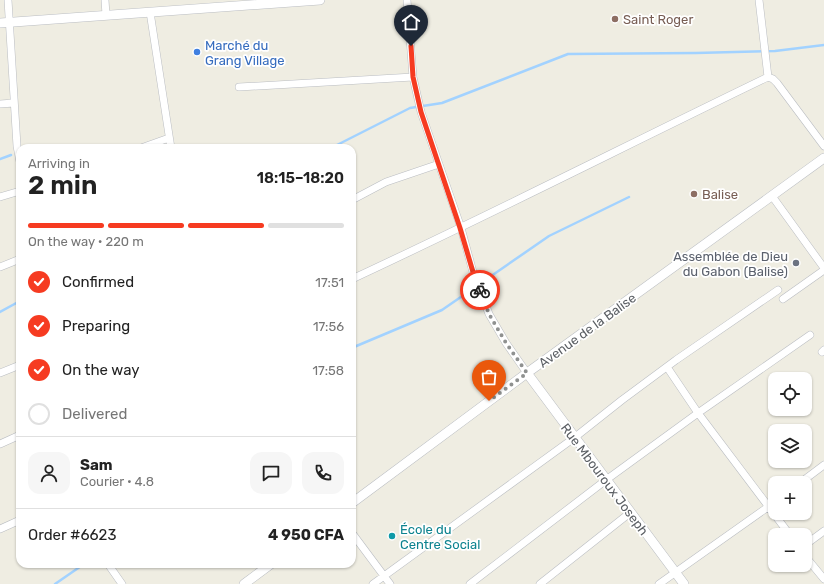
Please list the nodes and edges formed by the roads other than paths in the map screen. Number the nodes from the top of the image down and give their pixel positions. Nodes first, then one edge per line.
1 (8, 0) edge
2 (105, 0) edge
3 (320, 0) edge
4 (407, 0) edge
5 (759, 0) edge
6 (217, 4) edge
7 (150, 12) junction
8 (106, 15) junction
9 (4, 23) edge
10 (413, 77) junction
11 (768, 77) junction
12 (239, 87) dead end
13 (14, 103) junction
14 (0, 104) edge
15 (169, 138) junction
16 (17, 144) edge
17 (152, 144) edge
18 (170, 144) edge
19 (824, 146) edge
20 (824, 158) edge
21 (439, 164) junction
22 (16, 192) edge
23 (772, 196) junction
24 (0, 198) edge
25 (356, 198) edge
26 (460, 228) junction
27 (16, 260) edge
28 (0, 266) edge
29 (824, 269) edge
30 (356, 277) edge
31 (778, 290) dead end
32 (783, 299) dead end
33 (810, 335) dead end
34 (16, 367) edge
35 (666, 367) junction
36 (0, 373) edge
37 (527, 373) junction
38 (698, 413) junction
39 (16, 437) edge
40 (574, 438) junction
41 (0, 444) edge
42 (824, 465) edge
43 (809, 476) edge
44 (606, 480) junction
45 (356, 500) edge
46 (768, 505) edge
47 (768, 507) edge
48 (631, 512) junction
49 (16, 522) edge
50 (0, 529) edge
51 (824, 531) edge
52 (356, 538) edge
53 (812, 540) edge
54 (812, 564) edge
55 (111, 568) edge
56 (266, 568) edge
57 (675, 572) junction
58 (384, 576) junction
59 (824, 579) edge
60 (249, 583) edge
61 (122, 584) edge
62 (373, 584) edge
63 (390, 584) edge
64 (470, 584) edge
65 (540, 584) edge
66 (659, 584) edge
67 (684, 584) edge

1 - 9 street
2 - 8 street
3 - 6 street
4 - 10 street
5 - 11 street
6 - 7 street
7 - 8 street
7 - 15 street
8 - 9 street
9 - 13 street
10 - 12 street
10 - 21 street
11 - 19 street
11 - 26 street
13 - 14 street
13 - 16 street
15 - 17 street
15 - 18 street
20 - 23 street, Avenue de la Balise
21 - 25 street
21 - 26 street
22 - 24 street
23 - 29 street
23 - 37 street, Avenue de la Balise
26 - 30 street
26 - 37 street
27 - 28 street
29 - 32 street
31 - 35 street
33 - 38 street
34 - 36 street
35 - 38 street
35 - 40 street
37 - 40 street, Rue Mbouroux Joseph
37 - 45 street, Avenue de la Balise
38 - 44 street
38 - 46 street
39 - 41 street
40 - 44 street, Rue Mbouroux Joseph
40 - 58 street
42 - 43 street
44 - 48 street, Rue Mbouroux Joseph
44 - 64 street
47 - 57 street
48 - 57 street, Rue Mbouroux Joseph
48 - 65 street
49 - 50 street
51 - 53 street
52 - 58 street
54 - 59 street
55 - 61 street
56 - 60 street
57 - 66 street
57 - 67 street, Rue Mbouroux Joseph
58 - 62 street
58 - 63 street

